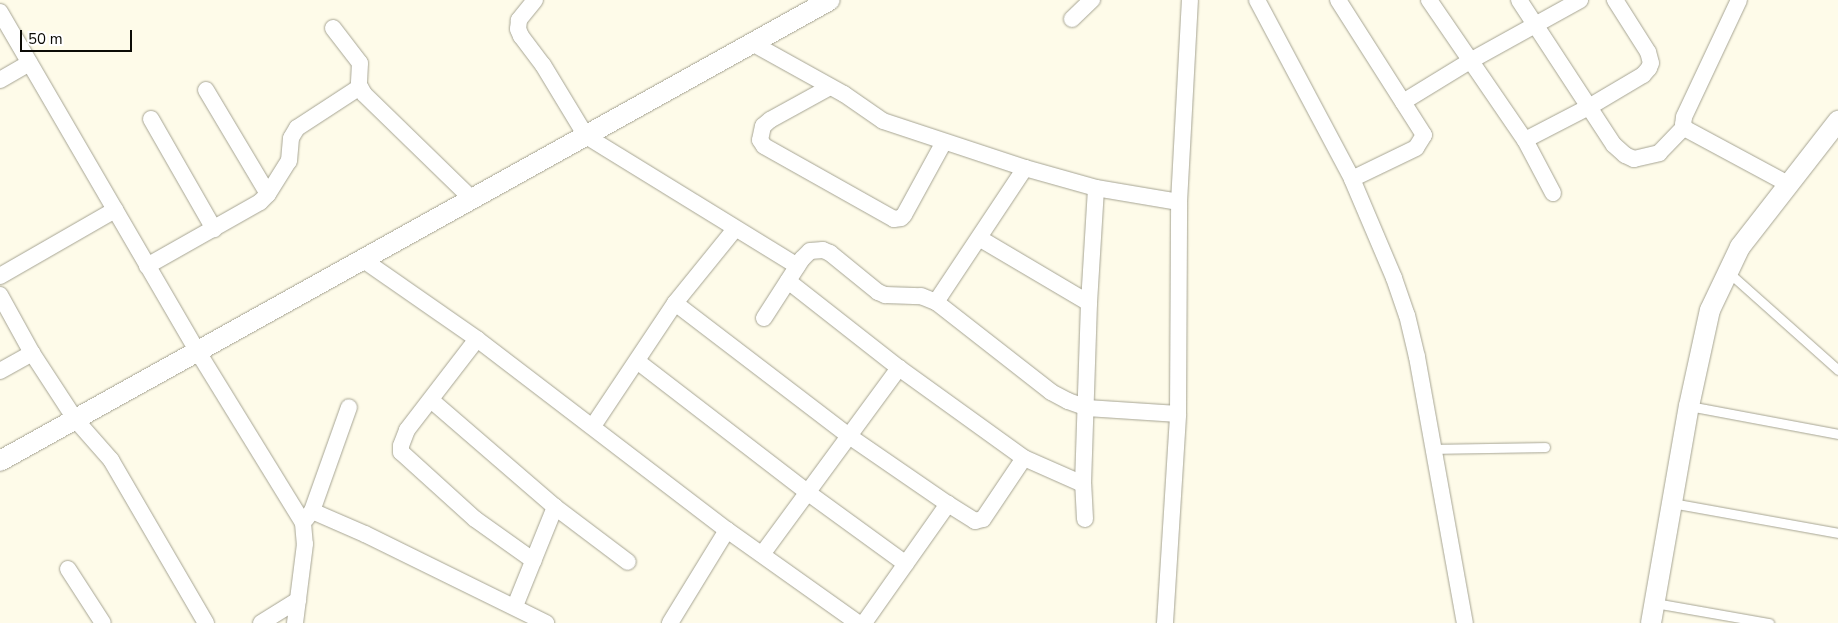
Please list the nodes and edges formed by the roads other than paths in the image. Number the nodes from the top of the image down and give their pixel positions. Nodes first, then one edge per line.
1 (534, 0) edge
2 (830, 0) edge
3 (1092, 0) edge
4 (1190, 0) edge
5 (1258, 0) edge
6 (1338, 0) edge
7 (1429, 0) edge
8 (1519, 0) edge
9 (1580, 0) edge
10 (1615, 0) edge
11 (1739, 0) edge
12 (0, 12) edge
13 (1072, 19) dead end
14 (1535, 25) junction
15 (333, 28) dead end
16 (752, 43) junction
17 (1470, 61) junction
18 (30, 63) junction
19 (0, 80) edge
20 (830, 86) junction
21 (360, 87) junction
22 (206, 90) dead end
23 (1403, 102) junction
24 (1589, 107) junction
25 (150, 118) dead end
26 (1838, 121) edge
27 (1684, 127) junction
28 (586, 136) junction
29 (1525, 140) junction
30 (944, 142) junction
31 (1025, 168) junction
32 (1352, 179) junction
33 (1788, 184) junction
34 (1096, 188) junction
35 (1553, 193) dead end
36 (268, 194) junction
37 (472, 198) junction
38 (1179, 202) junction
39 (115, 210) junction
40 (214, 229) junction
41 (735, 229) junction
42 (979, 238) junction
43 (362, 259) junction
44 (148, 266) junction
45 (797, 266) junction
46 (1727, 271) junction
47 (0, 276) edge
48 (788, 281) junction
49 (0, 295) edge
50 (936, 302) junction
51 (675, 303) junction
52 (1089, 303) junction
53 (764, 318) dead end
54 (477, 339) junction
55 (198, 352) junction
56 (32, 353) junction
57 (637, 361) junction
58 (899, 368) junction
59 (1838, 370) edge
60 (0, 371) edge
61 (431, 400) junction
62 (1689, 406) junction
63 (349, 407) dead end
64 (1087, 408) junction
65 (1178, 414) junction
66 (75, 420) junction
67 (593, 426) junction
68 (1838, 434) edge
69 (848, 436) junction
70 (1545, 447) dead end
71 (1433, 449) junction
72 (1024, 458) junction
73 (0, 461) edge
74 (1084, 484) junction
75 (807, 492) junction
76 (1672, 503) junction
77 (948, 504) junction
78 (555, 507) junction
79 (307, 517) junction
80 (1085, 519) dead end
81 (728, 530) junction
82 (1838, 533) edge
83 (763, 554) junction
84 (534, 561) junction
85 (628, 562) dead end
86 (906, 564) junction
87 (68, 569) dead end
88 (298, 600) junction
89 (1655, 602) junction
90 (515, 606) junction
91 (540, 622) edge
92 (103, 623) edge
93 (206, 623) edge
94 (260, 623) edge
95 (295, 623) edge
96 (670, 623) edge
97 (858, 623) edge
98 (864, 623) edge
99 (1165, 623) edge
100 (1464, 623) edge
101 (1651, 623) edge
102 (1769, 623) edge

1 - 28 street
2 - 16 street
3 - 13 street
4 - 38 street
5 - 32 street
6 - 23 street
7 - 17 street
8 - 14 street
9 - 14 street
10 - 24 street
11 - 27 street
12 - 18 street
14 - 17 street
14 - 24 street
15 - 21 street
16 - 20 street
16 - 28 street
17 - 23 street
17 - 29 street
18 - 19 street
18 - 39 street
20 - 30 street
20 - 30 street
21 - 36 street
21 - 37 street
22 - 36 street
23 - 32 street
24 - 27 street
24 - 29 street
25 - 40 street
26 - 33 street
27 - 33 street
28 - 37 street
28 - 41 street
29 - 35 street
30 - 31 street
31 - 34 street
31 - 42 street
32 - 71 street
33 - 46 street
34 - 38 street
34 - 52 street
36 - 40 street
37 - 43 street
38 - 65 street
39 - 44 street
39 - 47 street
40 - 44 street
41 - 45 street
41 - 51 street
42 - 50 street
42 - 52 street
43 - 54 street
43 - 55 street
44 - 55 street
45 - 48 street
45 - 50 street
46 - 59 lane
46 - 62 street
48 - 53 street
48 - 58 street
49 - 56 street
50 - 64 street
51 - 57 street
51 - 69 street
52 - 64 street
54 - 61 street
54 - 67 street
55 - 66 street
55 - 79 street
56 - 60 street
56 - 66 street
57 - 67 street
57 - 75 street
58 - 69 street
58 - 72 street
61 - 78 street
61 - 84 street
62 - 68 lane
62 - 76 street
63 - 79 street
64 - 65 street
64 - 74 street
65 - 99 street
66 - 73 street
66 - 93 street
67 - 81 street
69 - 75 street
69 - 77 street
70 - 71 lane
71 - 100 street
72 - 74 street
72 - 77 street
74 - 80 street
75 - 83 street
75 - 86 street
76 - 82 lane
76 - 89 street
77 - 86 street
78 - 84 street
78 - 85 street
79 - 88 street
79 - 90 street
81 - 83 street
81 - 96 street
83 - 97 street
84 - 90 street
86 - 98 street
87 - 92 street
88 - 94 street
88 - 95 street
89 - 101 street
89 - 102 lane
90 - 91 street

